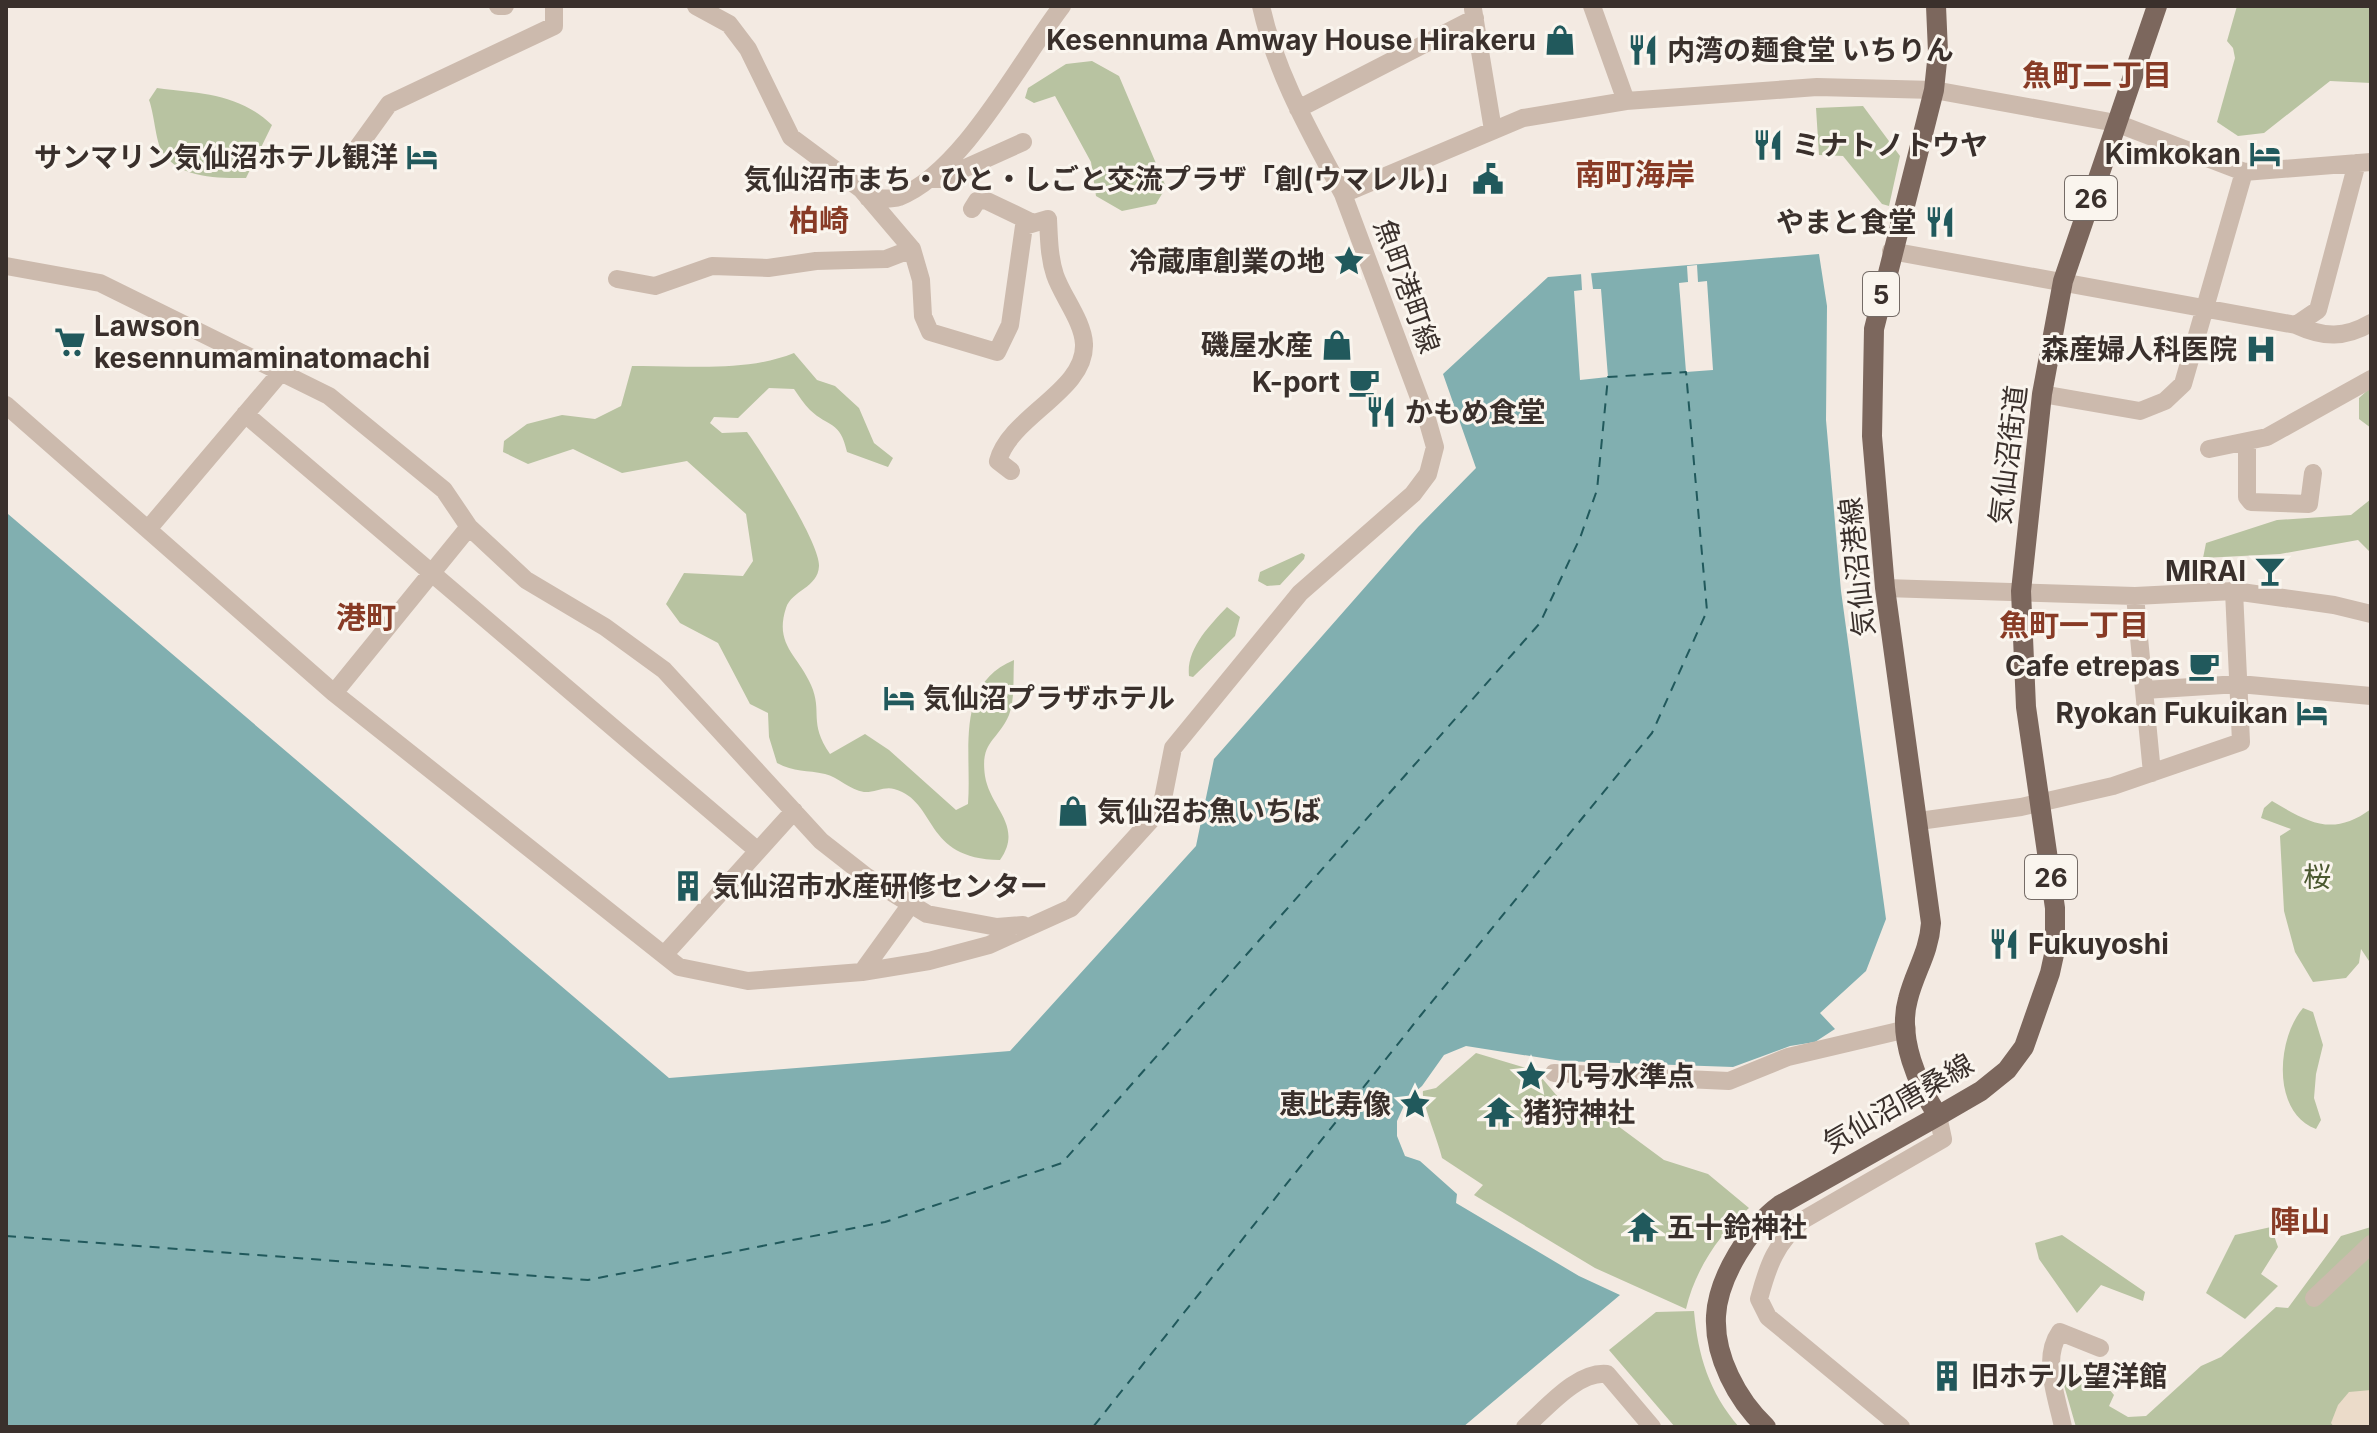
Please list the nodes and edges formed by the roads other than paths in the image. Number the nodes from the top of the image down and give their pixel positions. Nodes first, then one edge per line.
1 (498, 6) edge
2 (505, 6) edge
3 (554, 6) edge
4 (1062, 6) edge
5 (1261, 6) edge
6 (1592, 6) edge
7 (1936, 6) edge
8 (2157, 6) edge
9 (708, 9) edge
10 (1474, 12) edge
11 (1934, 90) junction
12 (1626, 101) junction
13 (1298, 109) junction
14 (2116, 123) junction
15 (1493, 130) junction
16 (1023, 142) dead end
17 (358, 147) dead end
18 (2364, 163) edge
19 (2244, 172) junction
20 (928, 179) junction
21 (1343, 194) junction
22 (868, 198) junction
23 (972, 209) dead end
24 (1031, 222) junction
25 (912, 249) junction
26 (1891, 251) junction
27 (6, 266) edge
28 (617, 279) dead end
29 (2063, 281) junction
30 (2203, 307) junction
31 (2371, 323) edge
32 (2296, 325) junction
33 (282, 371) junction
34 (2371, 379) edge
35 (2042, 394) junction
36 (6, 405) edge
37 (245, 414) junction
38 (2247, 444) junction
39 (2209, 449) dead end
40 (1011, 471) dead end
41 (2313, 473) dead end
42 (469, 527) junction
43 (149, 528) junction
44 (433, 572) junction
45 (1885, 588) junction
46 (2021, 591) junction
47 (2234, 591) junction
48 (2135, 596) junction
49 (2371, 614) edge
50 (2239, 684) junction
51 (2144, 690) junction
52 (334, 693) junction
53 (2371, 696) edge
54 (2152, 773) junction
55 (2040, 803) junction
56 (794, 811) junction
57 (1919, 821) junction
58 (758, 851) junction
59 (911, 904) junction
60 (1043, 923) junction
61 (664, 955) junction
62 (862, 972) junction
63 (1907, 1029) junction
64 (1554, 1073) dead end
65 (1938, 1116) junction
66 (2371, 1244) edge
67 (2314, 1298) dead end
68 (2100, 1348) dead end
69 (1525, 1427) edge
70 (1652, 1427) edge
71 (1766, 1427) edge
72 (1901, 1427) edge
73 (2063, 1427) edge

1 - 2 street
3 - 17 street
4 - 20 street
5 - 13 street
6 - 12 street
7 - 11 main road, 気仙沼港線 / 5
8 - 14 main road, 気仙沼街道 / 26
9 - 22 street
10 - 13 street
10 - 15 street
11 - 12 street, 魚町港町線
11 - 14 street, 魚町港町線
11 - 26 main road, 気仙沼港線 / 5
12 - 15 street, 魚町港町線
13 - 21 street
14 - 19 street, 魚町港町線
14 - 29 main road, 気仙沼街道 / 26
15 - 21 street, 魚町港町線
16 - 20 street
18 - 19 street
18 - 32 street
19 - 30 street
20 - 22 street
21 - 60 street, 魚町港町線
22 - 25 street
23 - 24 street
24 - 25 street
24 - 40 street
25 - 28 street
26 - 29 street
26 - 45 main road, 気仙沼港線 / 5
27 - 33 street
29 - 30 street
29 - 35 main road, 気仙沼街道 / 26
30 - 32 street
30 - 35 street
31 - 32 street
33 - 37 street
33 - 42 street
34 - 38 street
35 - 46 main road, 気仙沼街道 / 26
36 - 43 street
37 - 43 street
37 - 44 street
38 - 39 street
38 - 41 street
42 - 44 street
42 - 56 street
43 - 52 street
44 - 52 street
44 - 58 street
45 - 46 street
45 - 57 main road, 気仙沼港線 / 5
46 - 48 street
46 - 55 main road, 気仙沼唐桑線 / 26
47 - 48 street
47 - 49 street
47 - 50 street
48 - 51 street
50 - 51 street
50 - 53 street
50 - 54 street
51 - 54 street
52 - 61 street
54 - 55 street
55 - 57 street
55 - 65 main road, 気仙沼唐桑線 / 26
56 - 58 street
56 - 59 street
57 - 63 main road, 気仙沼港線 / 5
58 - 61 street
59 - 60 street
59 - 62 street
60 - 62 street
61 - 62 street
63 - 64 street
63 - 65 main road, 気仙沼港線 / 5
65 - 71 main road, 気仙沼唐桑線 / 26
65 - 72 street
66 - 67 street
68 - 73 street
69 - 70 street

